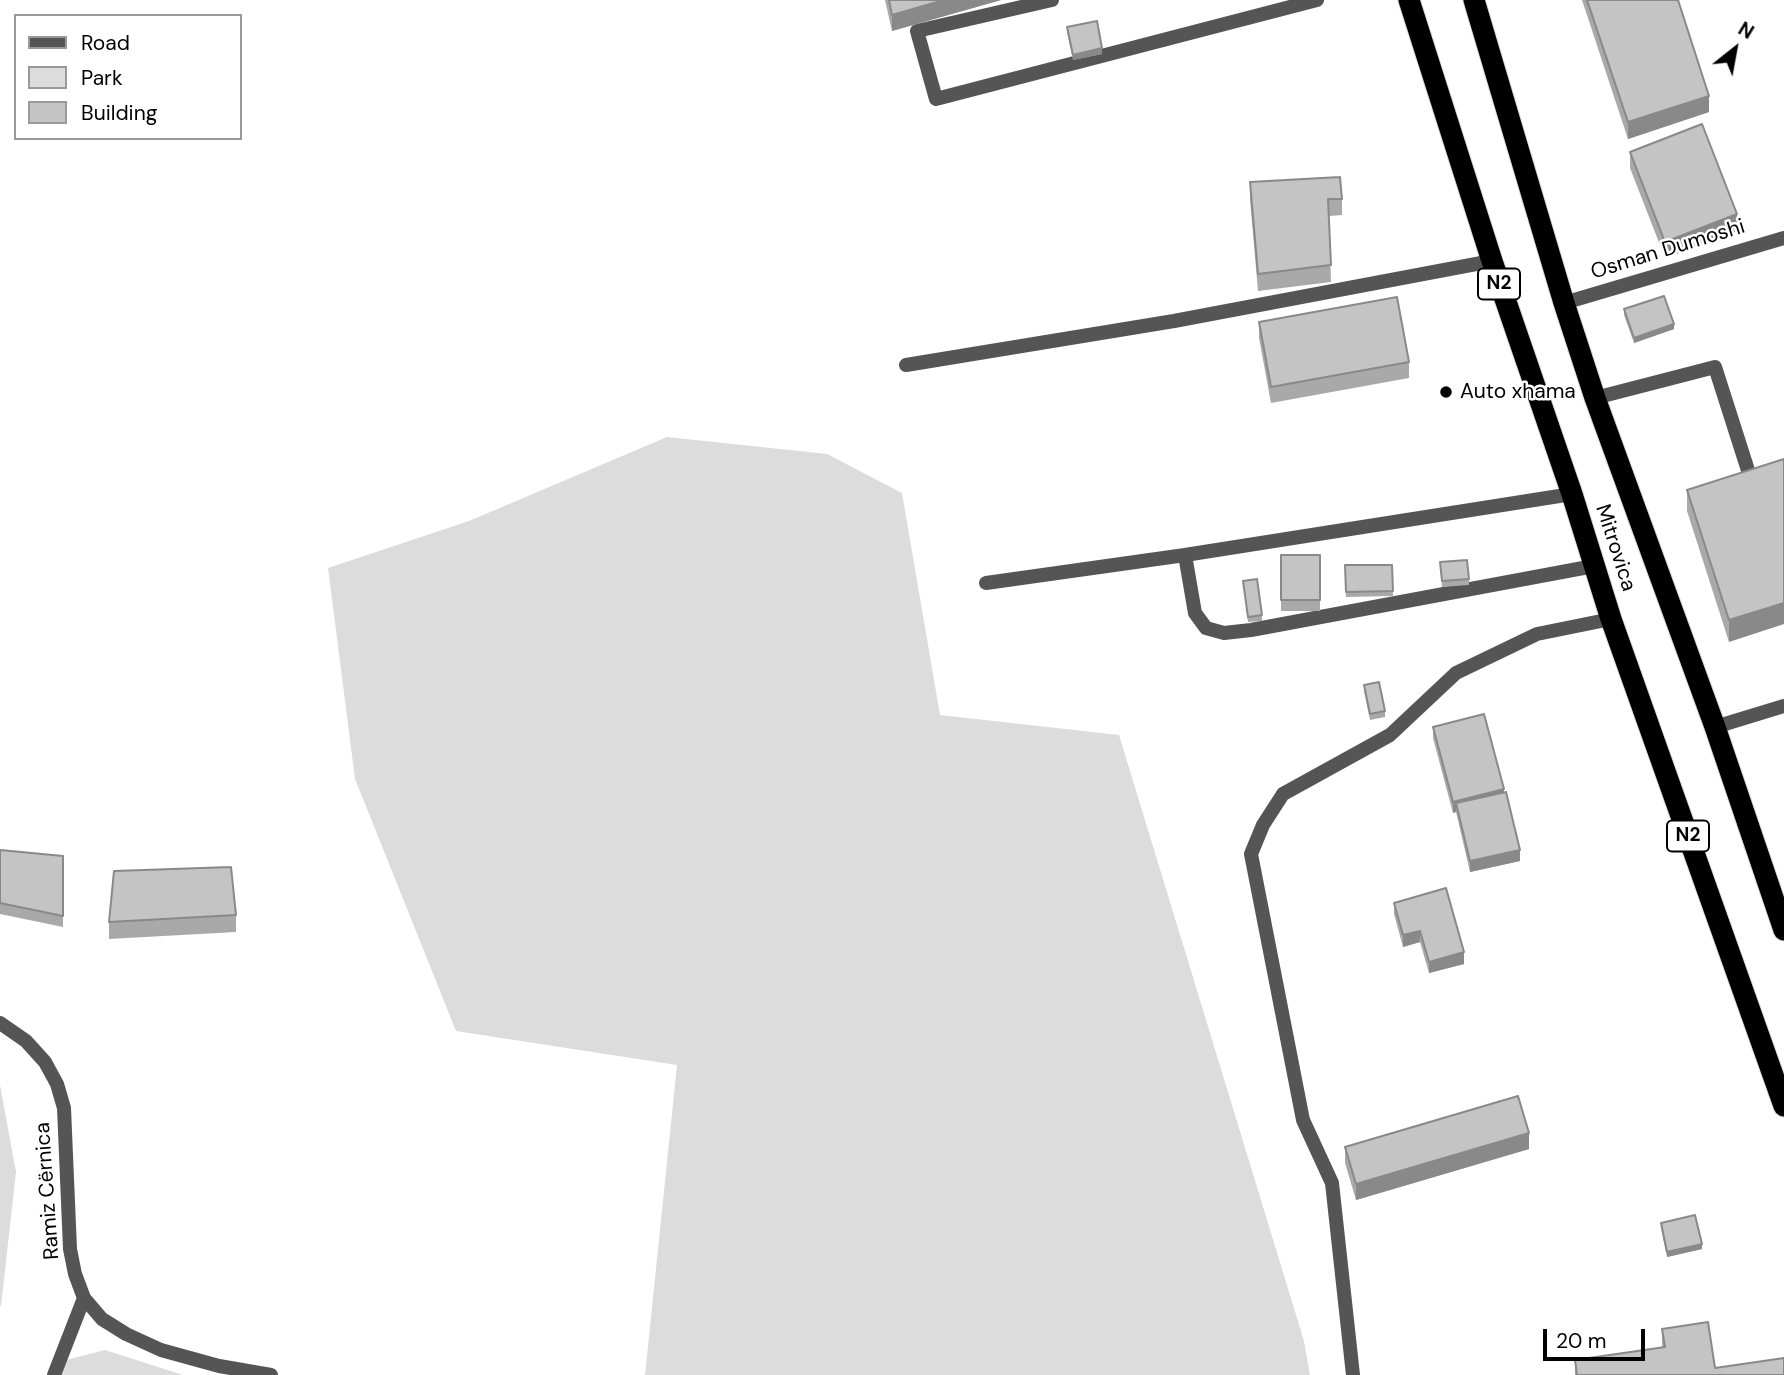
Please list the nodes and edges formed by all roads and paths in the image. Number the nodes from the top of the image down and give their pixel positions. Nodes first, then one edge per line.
1 (1052, 0) edge
2 (1317, 0) edge
3 (1409, 0) edge
4 (1474, 0) edge
5 (1784, 238) edge
6 (1492, 261) junction
7 (1564, 303) junction
8 (906, 365) dead end
9 (1594, 398) junction
10 (1572, 494) junction
11 (1759, 505) edge
12 (1185, 555) junction
13 (1594, 566) junction
14 (986, 583) dead end
15 (1611, 619) junction
16 (1784, 706) edge
17 (1715, 727) junction
18 (1784, 930) edge
19 (0, 1023) edge
20 (1784, 1106) edge
21 (84, 1298) junction
22 (54, 1375) edge
23 (271, 1375) edge
24 (1353, 1375) edge

1 - 2 street
3 - 6 highway, Mitrovica / N2
4 - 7 highway, Mitrovica
5 - 7 street, Osman Dumoshi
6 - 8 street
6 - 10 highway, Mitrovica / N2
7 - 9 highway, Mitrovica
9 - 11 street
9 - 17 highway, Mitrovica
10 - 12 street
10 - 13 highway, Mitrovica / N2
12 - 13 street
12 - 14 street
13 - 15 highway, Mitrovica / N2
15 - 20 highway, Mitrovica / N2
15 - 24 street
16 - 17 street
17 - 18 highway, Mitrovica
19 - 21 street, Ramiz Cërnica
21 - 22 street
21 - 23 street, Ramiz Cërnica

